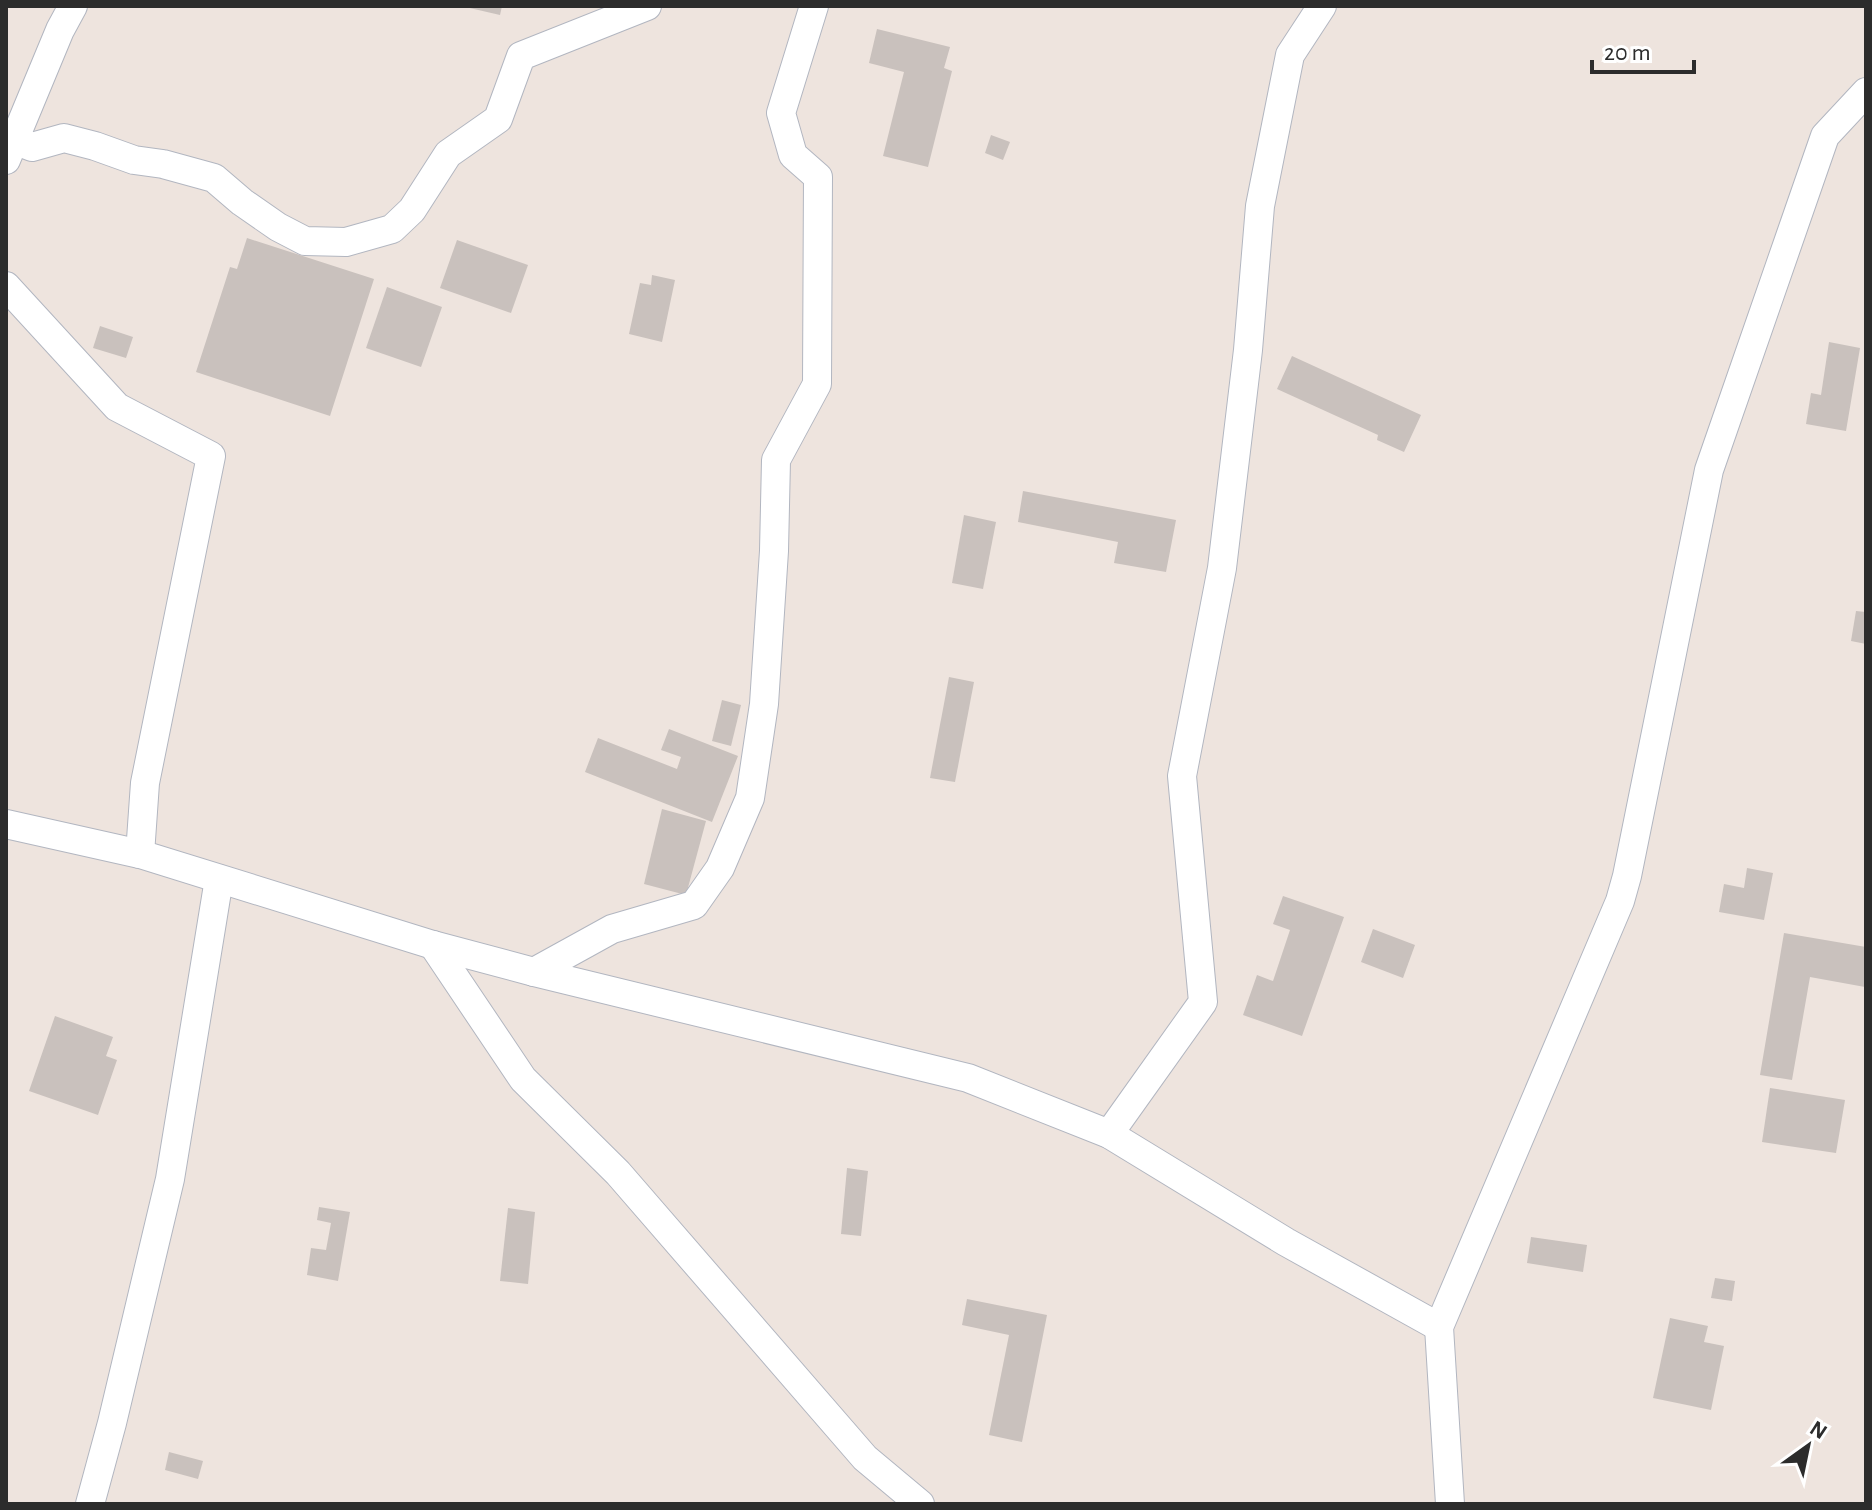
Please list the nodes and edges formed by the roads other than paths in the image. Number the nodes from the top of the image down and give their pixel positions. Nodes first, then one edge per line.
1 (73, 6) edge
2 (647, 6) edge
3 (814, 6) edge
4 (1322, 6) edge
5 (1866, 92) edge
6 (10, 150) edge
7 (6, 286) edge
8 (6, 824) edge
9 (140, 854) junction
10 (219, 879) junction
11 (433, 945) junction
12 (534, 972) junction
13 (1109, 1134) junction
14 (1439, 1327) junction
15 (90, 1504) edge
16 (920, 1504) edge
17 (1450, 1504) edge

1 - 6 street
2 - 6 street
3 - 12 street
4 - 13 street
5 - 14 street
7 - 9 street
8 - 9 street
9 - 10 street
10 - 11 street
10 - 15 street
11 - 12 street
11 - 16 street
12 - 13 street
13 - 14 street
14 - 17 street

